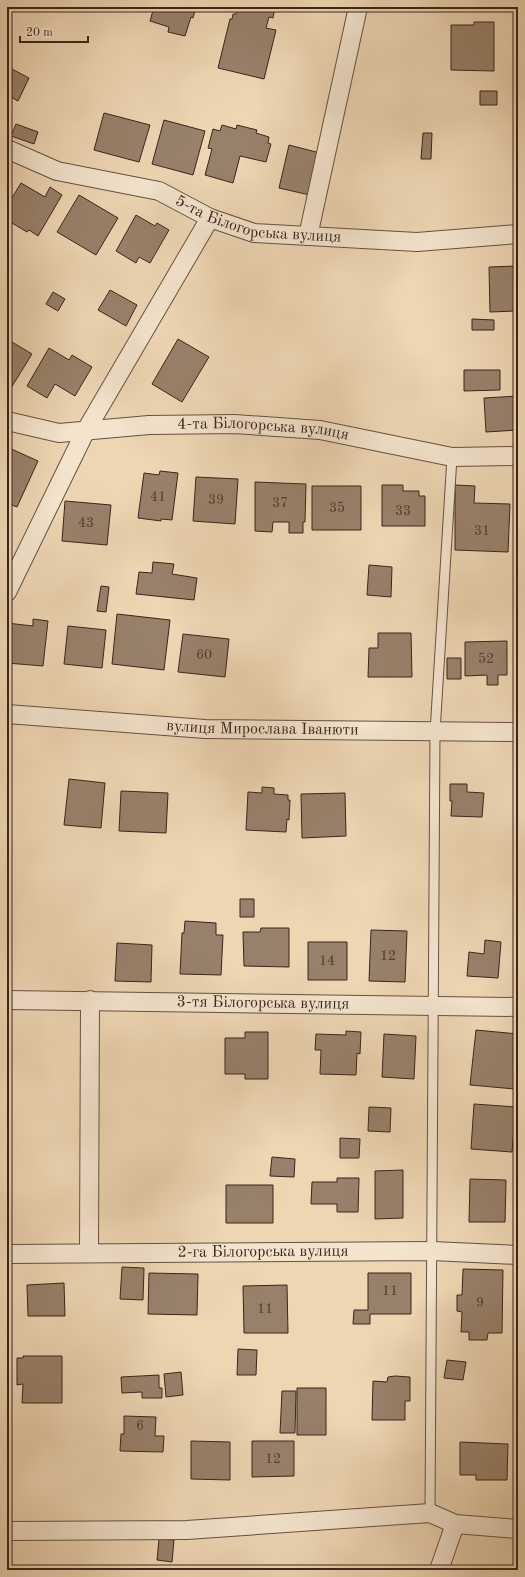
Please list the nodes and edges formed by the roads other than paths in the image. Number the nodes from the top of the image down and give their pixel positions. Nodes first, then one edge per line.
1 (358, 7) edge
2 (7, 149) edge
3 (210, 218) junction
4 (518, 234) edge
5 (308, 236) junction
6 (7, 421) edge
7 (85, 432) junction
8 (518, 456) edge
9 (452, 457) junction
10 (7, 592) edge
11 (7, 714) edge
12 (435, 732) junction
13 (518, 732) edge
14 (7, 1000) edge
15 (90, 1000) junction
16 (434, 1005) junction
17 (518, 1006) edge
18 (432, 1252) junction
19 (89, 1253) junction
20 (7, 1254) edge
21 (518, 1255) edge
22 (430, 1513) junction
23 (455, 1524) junction
24 (518, 1529) edge
25 (7, 1531) edge
26 (439, 1570) edge

1 - 5 street
2 - 3 street, 5-та Білогорська вулиця
3 - 5 street, 5-та Білогорська вулиця
3 - 7 street
4 - 5 street, 5-та Білогорська вулиця
6 - 7 street, 4-та Білогорська вулиця
7 - 9 street, 4-та Білогорська вулиця
7 - 10 street
8 - 9 street, 4-та Білогорська вулиця
9 - 12 lane
11 - 12 street, вулиця Мирослава Іванюти
12 - 13 street, вулиця Мирослава Іванюти
12 - 16 lane
14 - 15 street, 3-тя Білогорська вулиця
15 - 16 street, 3-тя Білогорська вулиця
15 - 19 street
16 - 17 street, 3-тя Білогорська вулиця
16 - 18 lane
18 - 19 street, 2-га Білогорська вулиця
18 - 21 street, 2-га Білогорська вулиця
18 - 22 lane
19 - 20 street, 2-га Білогорська вулиця
22 - 23 street
22 - 25 street
23 - 24 street
23 - 26 street

